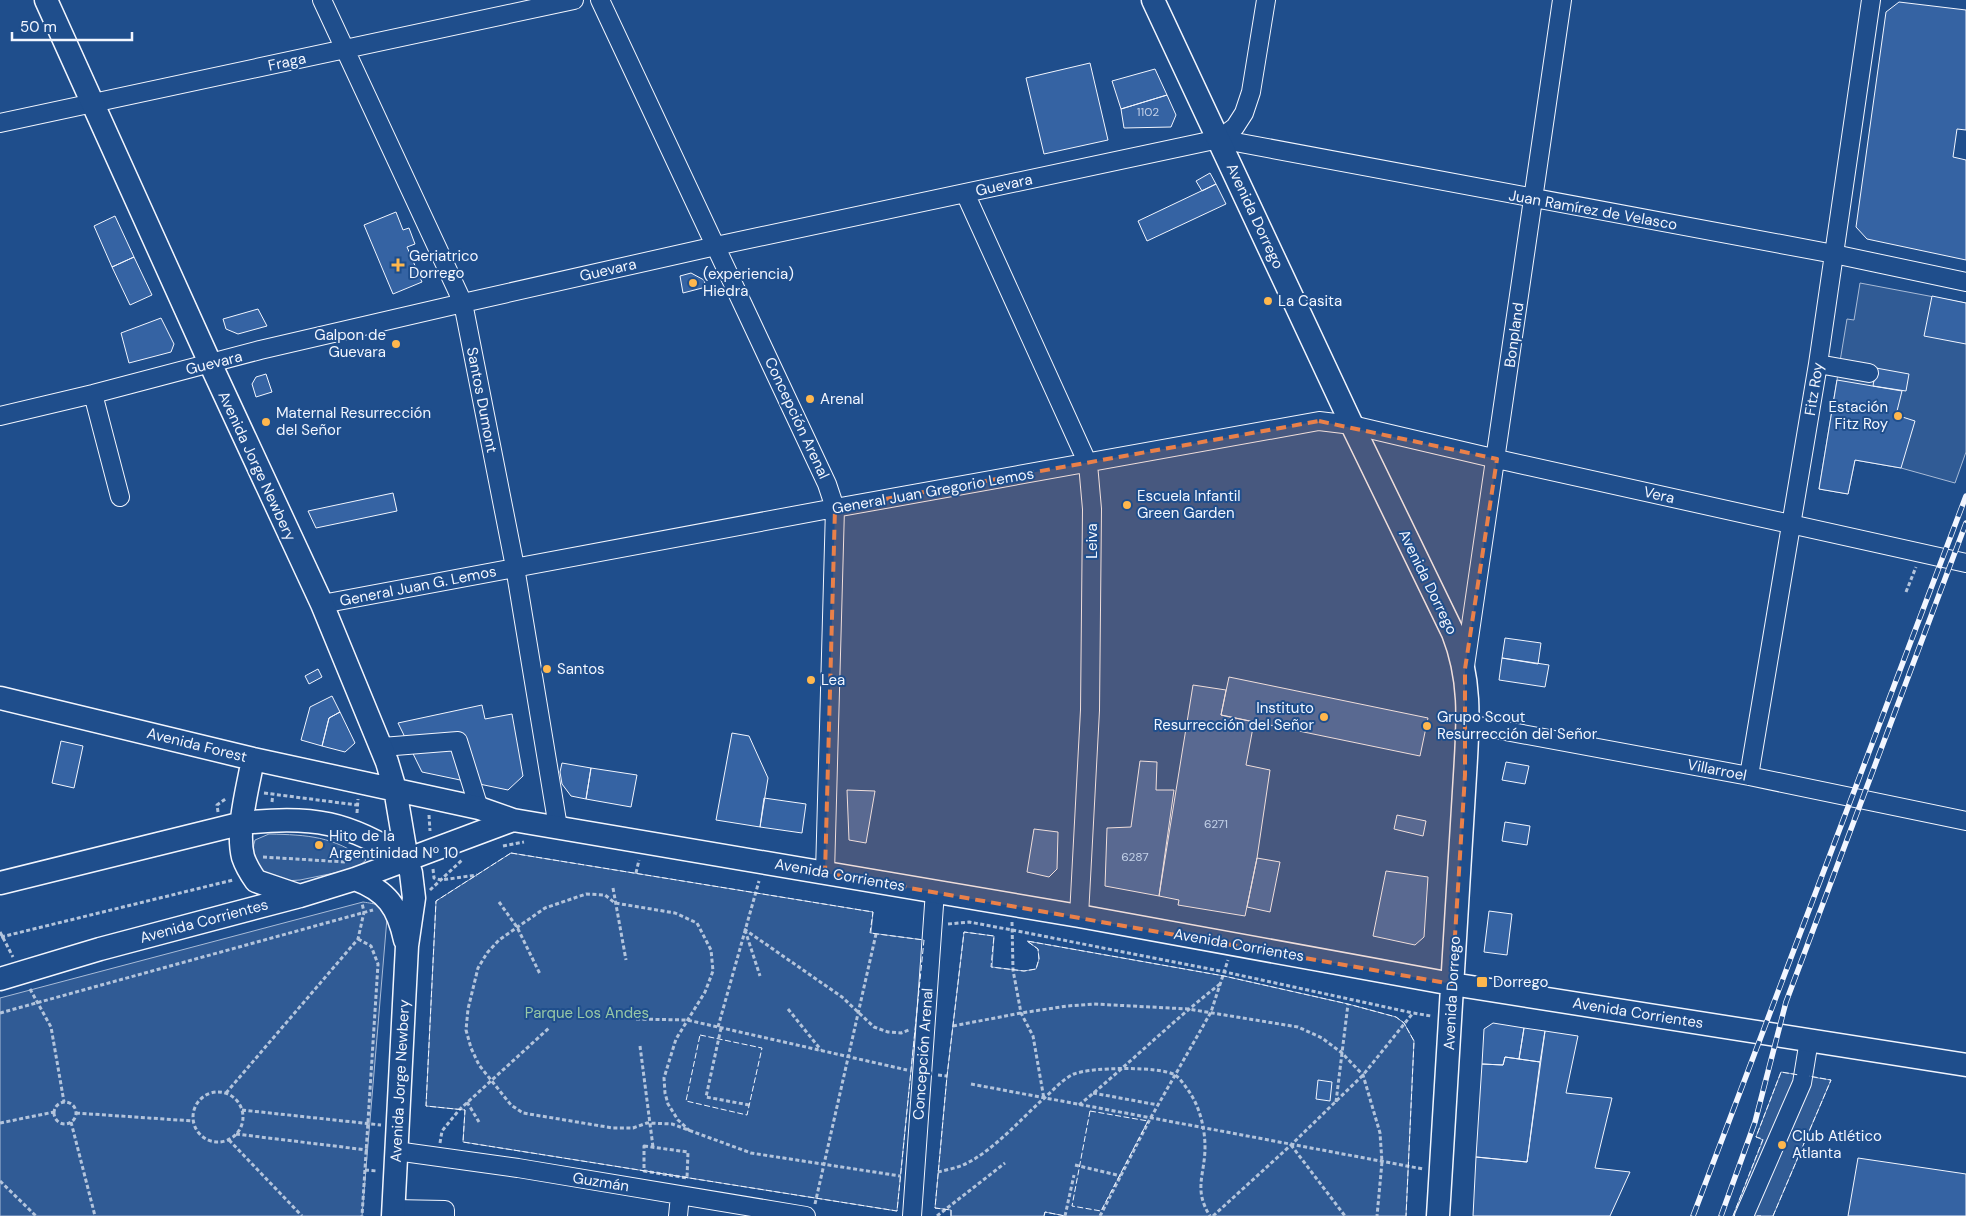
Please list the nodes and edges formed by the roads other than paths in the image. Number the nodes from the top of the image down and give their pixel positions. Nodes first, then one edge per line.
1 (46, 0) edge
2 (322, 0) edge
3 (574, 0) edge
4 (600, 0) edge
5 (1153, 0) edge
6 (1266, 0) edge
7 (1562, 0) edge
8 (1871, 0) edge
9 (343, 50) junction
10 (92, 105) junction
11 (0, 123) edge
12 (1219, 139) junction
13 (965, 193) junction
14 (1533, 199) junction
15 (716, 246) junction
16 (1834, 254) junction
17 (1966, 282) edge
18 (463, 303) junction
19 (210, 363) junction
20 (1818, 364) junction
21 (1869, 373) dead end
22 (93, 394) junction
23 (0, 416) edge
24 (1352, 425) junction
25 (1497, 459) junction
26 (1088, 464) junction
27 (120, 497) dead end
28 (835, 508) junction
29 (1791, 524) junction
30 (1966, 563) edge
31 (515, 567) junction
32 (322, 604) junction
33 (1465, 669) junction
34 (0, 698) edge
35 (1468, 724) junction
36 (382, 747) junction
37 (253, 759) junction
38 (1749, 776) junction
39 (395, 789) junction
40 (479, 808) junction
41 (513, 820) junction
42 (1966, 821) edge
43 (243, 823) junction
44 (558, 827) junction
45 (407, 860) junction
46 (355, 871) junction
47 (825, 873) junction
48 (0, 882) edge
49 (935, 891) junction
50 (300, 896) junction
51 (404, 902) junction
52 (1079, 916) junction
53 (11, 976) edge
54 (1452, 984) junction
55 (1809, 1040) junction
56 (1966, 1065) edge
57 (396, 1151) junction
58 (680, 1195) junction
59 (393, 1212) edge
60 (810, 1212) edge
61 (445, 1216) edge
62 (678, 1216) edge
63 (912, 1216) edge
64 (1438, 1216) edge
65 (1744, 1216) edge

1 - 10 main road, Avenida Jorge Newbery
2 - 9 street, Santos Dumont
3 - 9 street, Fraga
4 - 15 street, Concepción Arenal
5 - 12 main road, Avenida Dorrego
6 - 12 street
7 - 14 street, Bonpland
8 - 16 street, Fitz Roy
9 - 10 street, Fraga
9 - 18 street, Santos Dumont
10 - 11 street, Fraga
10 - 19 main road, Avenida Jorge Newbery
12 - 13 street, Guevara
12 - 14 street, Juan Ramírez de Velasco
12 - 24 main road, Avenida Dorrego
13 - 15 street, Guevara
13 - 26 street, Leiva
14 - 16 street, Juan Ramírez de Velasco
14 - 25 street, Bonpland
15 - 18 street, Guevara
15 - 28 street, Concepción Arenal
16 - 17 street, Juan Ramírez de Velasco
16 - 20 street, Fitz Roy
18 - 19 street, Guevara
18 - 31 street, Santos Dumont
19 - 22 street, Guevara
19 - 32 main road, Avenida Jorge Newbery
20 - 21 street
20 - 29 street, Fitz Roy
22 - 23 street, Guevara
22 - 27 street
24 - 25 street, Vera
24 - 26 street, General Juan Gregorio Lemos
24 - 33 main road, Avenida Dorrego
25 - 29 street, Vera
25 - 33 street, Bonpland
26 - 28 street, General Juan Gregorio Lemos
26 - 52 street, Leiva
28 - 31 street, General Juan Gregorio Lemos
28 - 47 street, Concepción Arenal
29 - 30 street, Vera
29 - 38 street, Fitz Roy
31 - 32 street, General Juan G. Lemos
31 - 44 street, Santos Dumont
32 - 36 main road, Avenida Jorge Newbery
33 - 35 main road, Avenida Dorrego
34 - 37 main road, Avenida Forest
35 - 38 street, Villarroel
35 - 54 main road, Avenida Dorrego
36 - 39 main road, Avenida Jorge Newbery
36 - 40 street
37 - 39 main road, Avenida Forest
37 - 43 main road
38 - 42 street, Villarroel
39 - 40 main road, Avenida Corrientes
39 - 45 main road, Avenida Jorge Newbery
40 - 41 main road, Avenida Corrientes
41 - 44 main road, Avenida Corrientes
41 - 45 main road, Avenida Corrientes
43 - 45 main road
43 - 48 main road
43 - 50 main road
44 - 47 main road, Avenida Corrientes
45 - 46 main road, Avenida Corrientes
45 - 51 main road, Avenida Jorge Newbery
46 - 50 main road, Avenida Corrientes
46 - 51 main road
47 - 49 main road, Avenida Corrientes
49 - 52 main road, Avenida Corrientes
49 - 63 street, Concepción Arenal
50 - 53 main road, Avenida Corrientes
51 - 57 main road, Avenida Jorge Newbery
52 - 54 main road, Avenida Corrientes
54 - 55 main road, Avenida Corrientes
54 - 64 main road, Avenida Dorrego
55 - 56 main road, Avenida Corrientes
55 - 65 street
57 - 58 street, Guzmán
57 - 59 main road, Avenida Jorge Newbery
58 - 60 street, Guzmán
58 - 62 street
59 - 61 street

